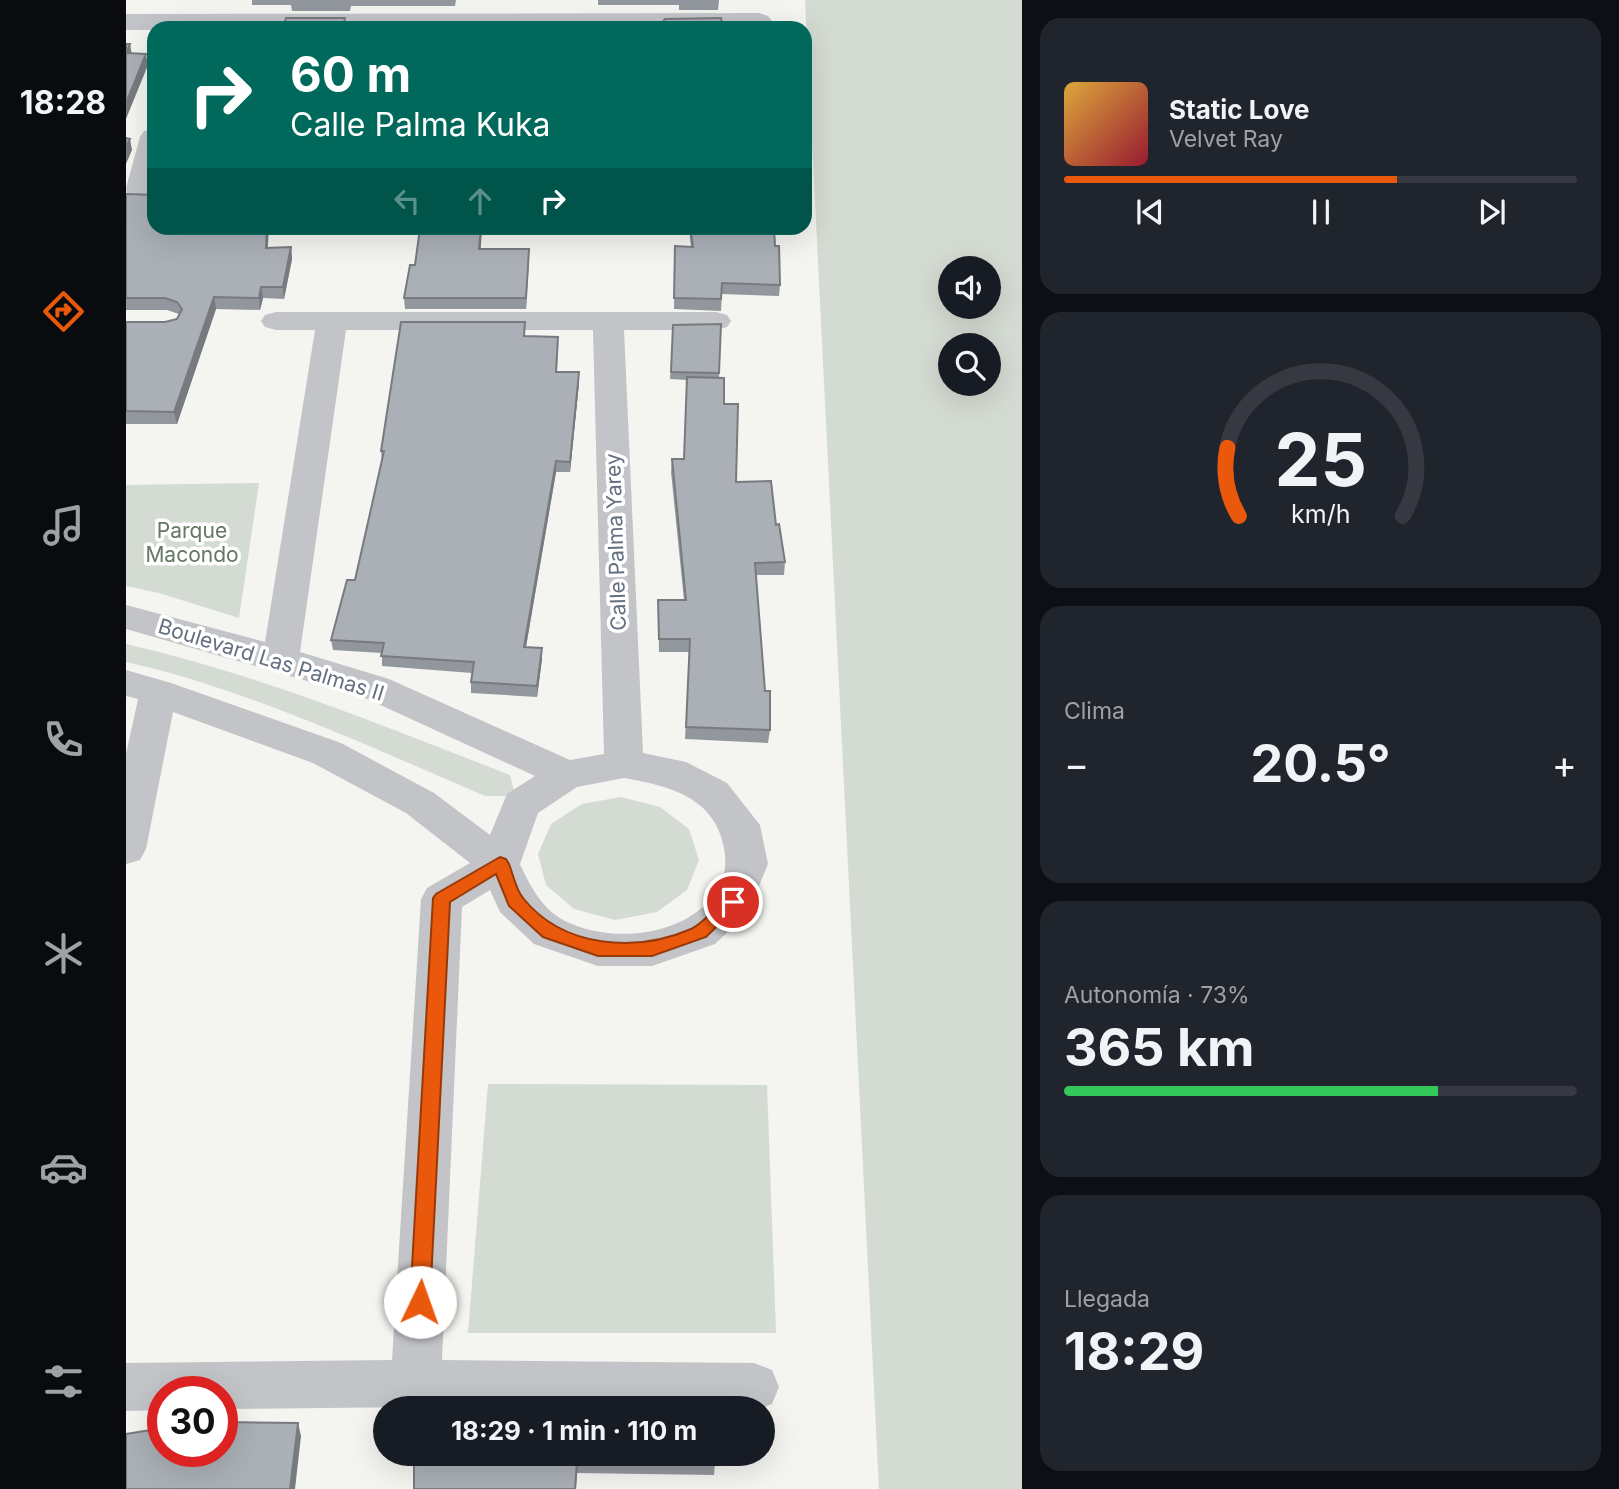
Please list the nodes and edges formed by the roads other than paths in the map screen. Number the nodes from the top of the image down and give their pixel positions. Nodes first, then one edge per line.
1 (760, 20) dead end
2 (712, 21) edge
3 (126, 22) edge
4 (147, 23) edge
5 (147, 165) edge
6 (139, 196) edge
7 (276, 321) dead end
8 (332, 321) junction
9 (608, 321) junction
10 (716, 321) edge
11 (126, 617) edge
12 (281, 659) junction
13 (142, 688) edge
14 (624, 764) junction
15 (567, 775) junction
16 (126, 849) edge
17 (500, 864) junction
18 (416, 1383) junction
19 (126, 1387) edge
20 (754, 1387) dead end

1 - 2 street
3 - 4 street
5 - 6 street
7 - 8 street
8 - 9 street
8 - 12 street
9 - 10 street
9 - 14 street, Calle Palma Yarey
11 - 12 street, Boulevard Las Palmas II
12 - 15 street, Boulevard Las Palmas II
13 - 16 street
13 - 17 street
14 - 15 street
14 - 17 street
15 - 17 street
17 - 18 street
18 - 19 street
18 - 20 street

